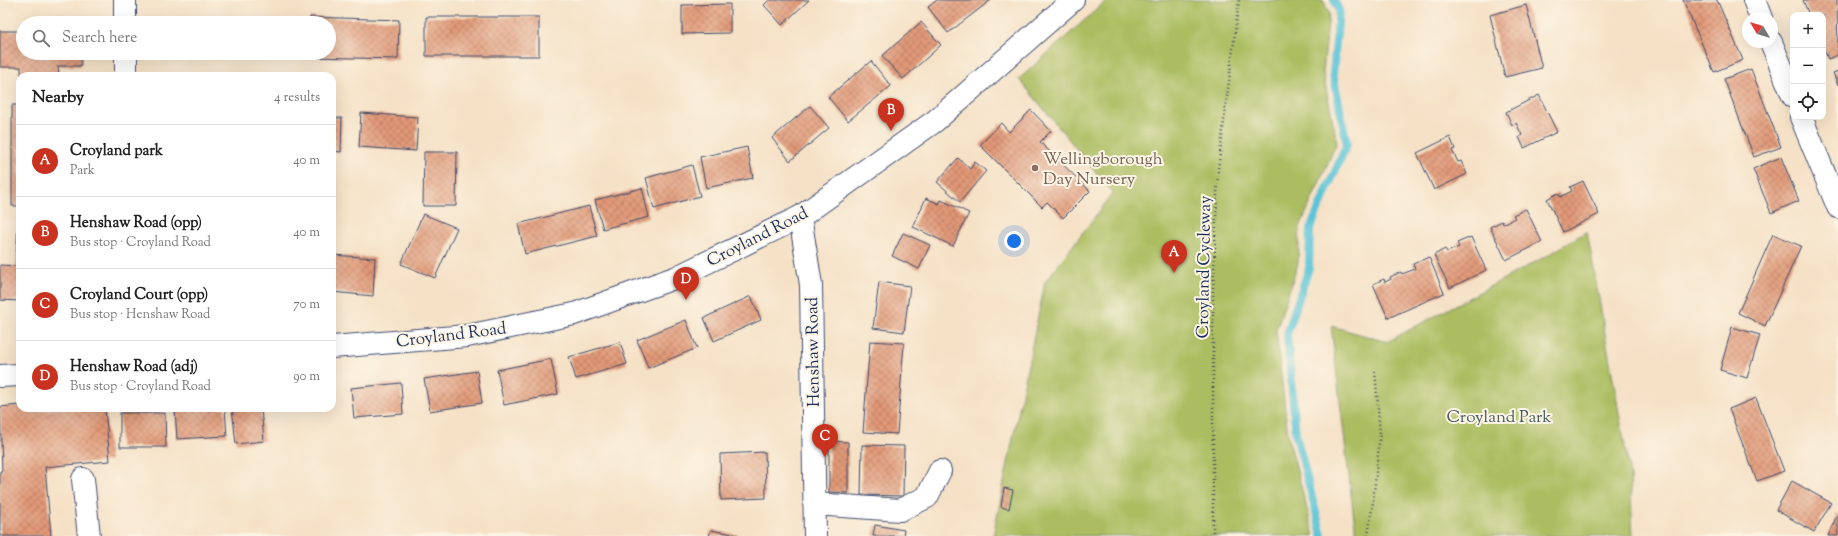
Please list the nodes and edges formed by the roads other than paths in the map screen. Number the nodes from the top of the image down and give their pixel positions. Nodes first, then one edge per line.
1 (125, 0) edge
2 (1074, 0) edge
3 (1754, 0) edge
4 (1759, 12) edge
5 (125, 16) edge
6 (1773, 48) edge
7 (126, 60) edge
8 (126, 72) edge
9 (1790, 89) edge
10 (1802, 120) edge
11 (1838, 207) edge
12 (800, 217) junction
13 (336, 348) edge
14 (16, 375) edge
15 (0, 376) edge
16 (940, 471) dead end
17 (83, 479) dead end
18 (814, 504) junction
19 (89, 536) edge
20 (815, 536) edge

1 - 5 main road
2 - 12 main road, Croyland Road
3 - 4 main road
6 - 9 main road
7 - 8 main road
10 - 11 main road
12 - 13 main road, Croyland Road
12 - 18 main road, Henshaw Road
14 - 15 main road
16 - 18 main road
17 - 19 main road
18 - 20 main road, Henshaw Road

